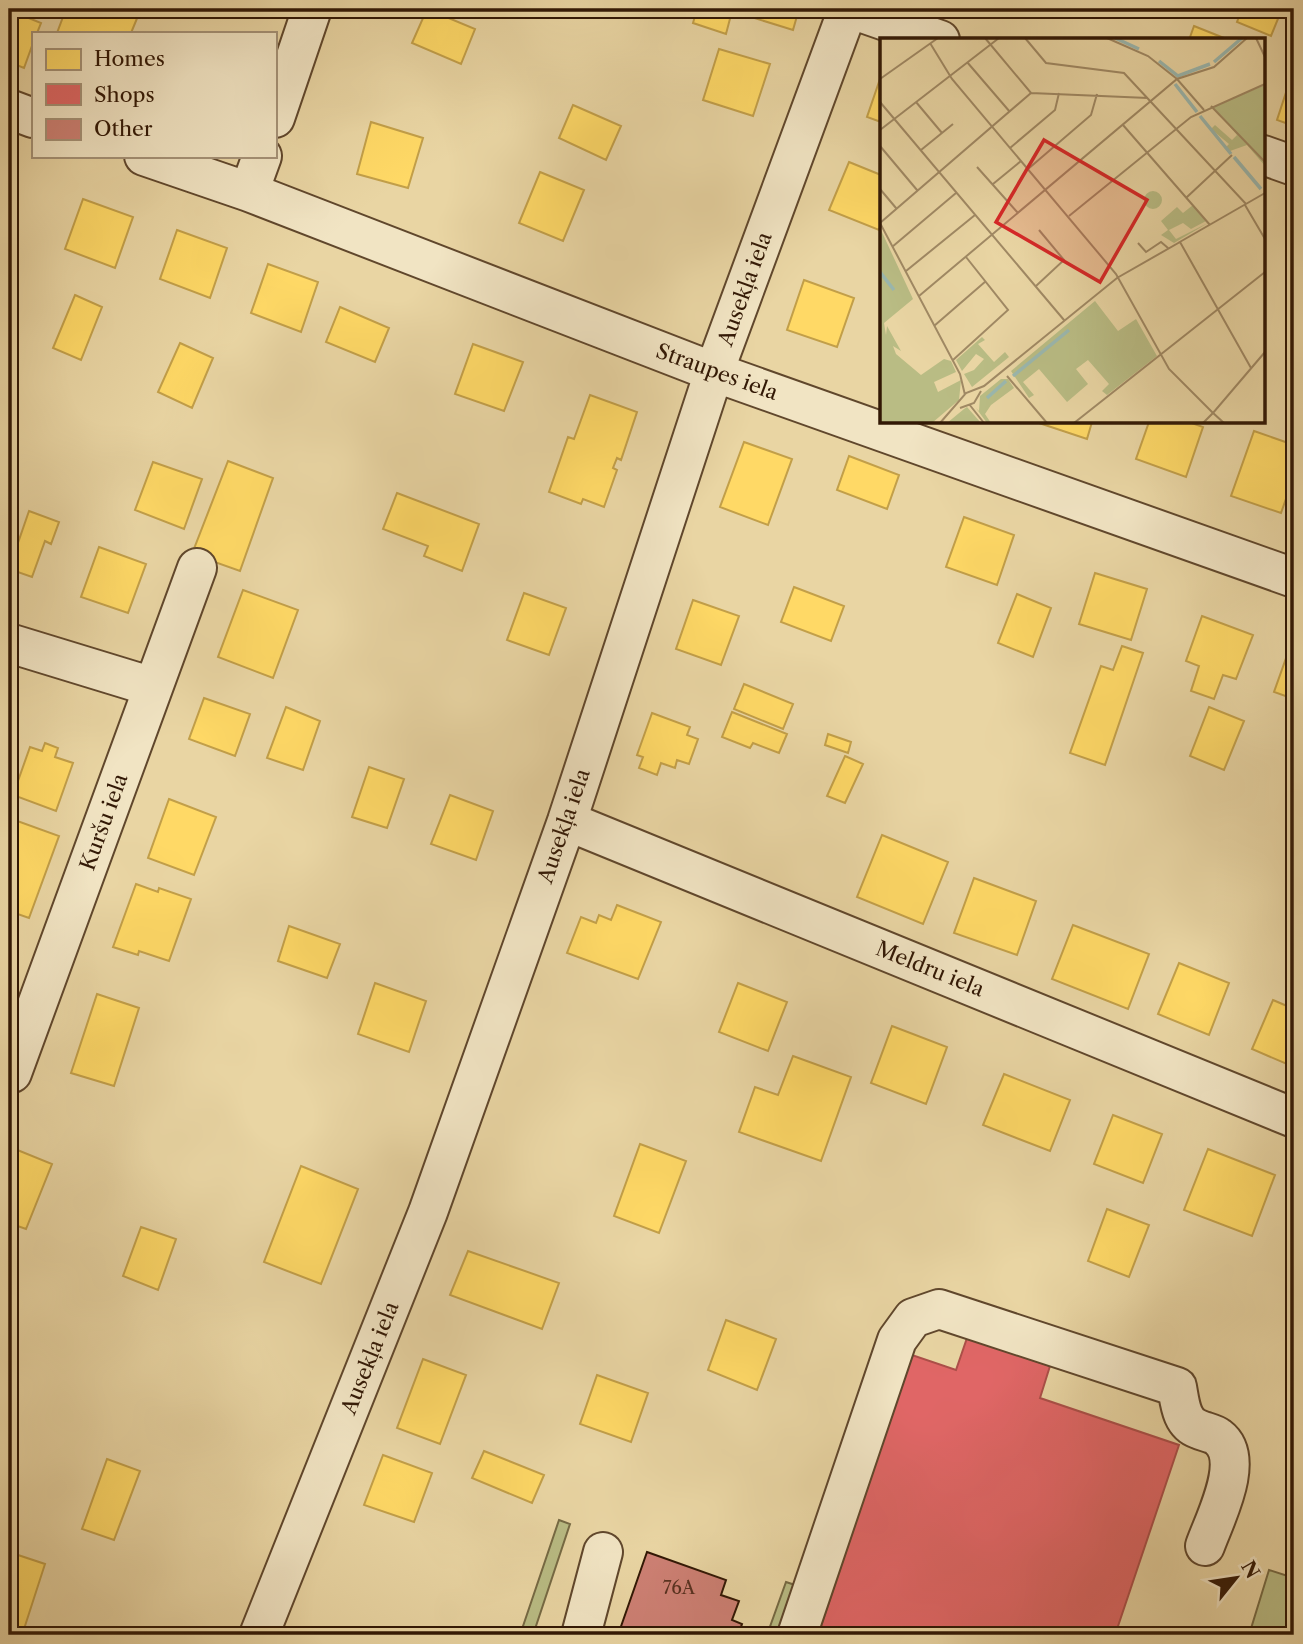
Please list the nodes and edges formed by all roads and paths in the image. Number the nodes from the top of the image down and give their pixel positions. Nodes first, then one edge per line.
1 (312, 9) edge
2 (850, 9) edge
3 (934, 38) edge
4 (9, 109) edge
5 (276, 115) edge
6 (32, 118) edge
7 (1264, 155) edge
8 (150, 158) edge
9 (261, 158) edge
10 (1294, 166) edge
11 (249, 192) junction
12 (714, 372) junction
13 (197, 569) dead end
14 (1294, 578) edge
15 (9, 643) edge
16 (153, 687) junction
17 (567, 821) junction
18 (9, 1072) edge
19 (1294, 1118) edge
20 (1205, 1546) dead end
21 (603, 1552) dead end
22 (258, 1635) edge
23 (581, 1635) edge
24 (797, 1635) edge

1 - 5 street
2 - 3 street
2 - 12 street, Ausekļa iela
4 - 6 street
7 - 10 street
8 - 11 street, Straupes iela
9 - 11 street
11 - 12 street, Straupes iela
12 - 14 street, Straupes iela
12 - 17 street, Ausekļa iela
13 - 16 street, Kuršu iela
15 - 16 street
16 - 18 street, Kuršu iela
17 - 19 street, Meldru iela
17 - 22 street, Ausekļa iela
20 - 24 street
21 - 23 street

